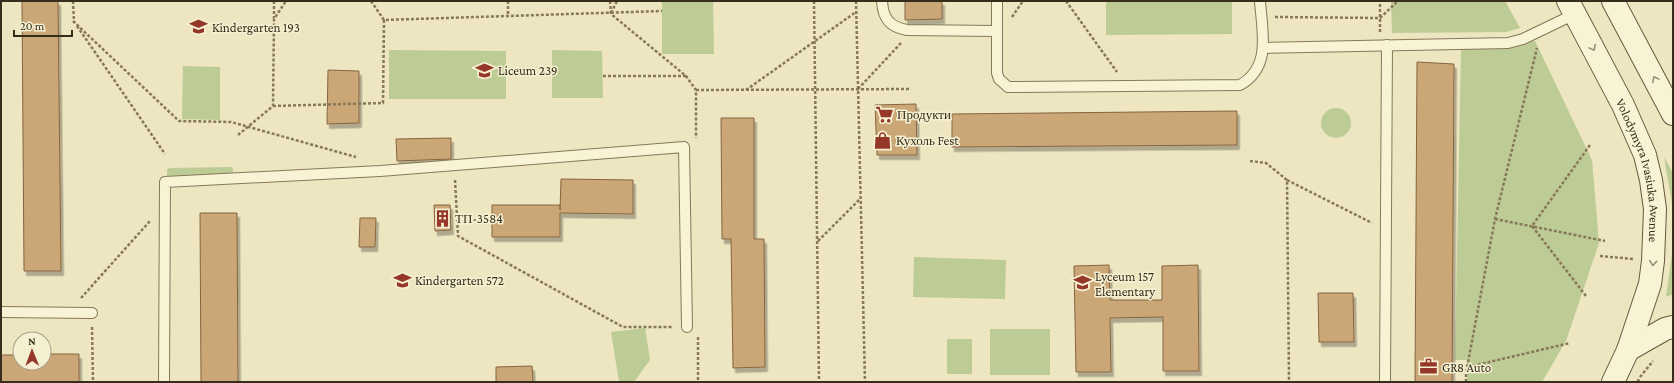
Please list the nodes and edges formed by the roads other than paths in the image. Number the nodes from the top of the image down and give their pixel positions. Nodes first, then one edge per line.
1 (882, 1) edge
2 (997, 1) edge
3 (1260, 1) edge
4 (1613, 1) edge
5 (1571, 7) edge
6 (997, 31) junction
7 (1383, 45) junction
8 (1263, 48) junction
9 (1673, 114) edge
10 (1, 312) edge
11 (92, 313) road end
12 (687, 327) road end
13 (1673, 327) edge
14 (1628, 350) junction
15 (1612, 381) edge
16 (164, 382) edge
17 (1385, 382) edge

1 - 6 lane
2 - 6 lane
3 - 8 lane
9 -> 4 main road
5 - 7 lane
5 -> 14 main road, Volodymyra Ivasiuka Avenue
6 - 8 lane
7 - 8 lane
7 - 17 lane
10 - 11 lane
12 - 16 lane
13 - 14 main road
14 - 15 main road, Volodymyra Ivasiuka Avenue

